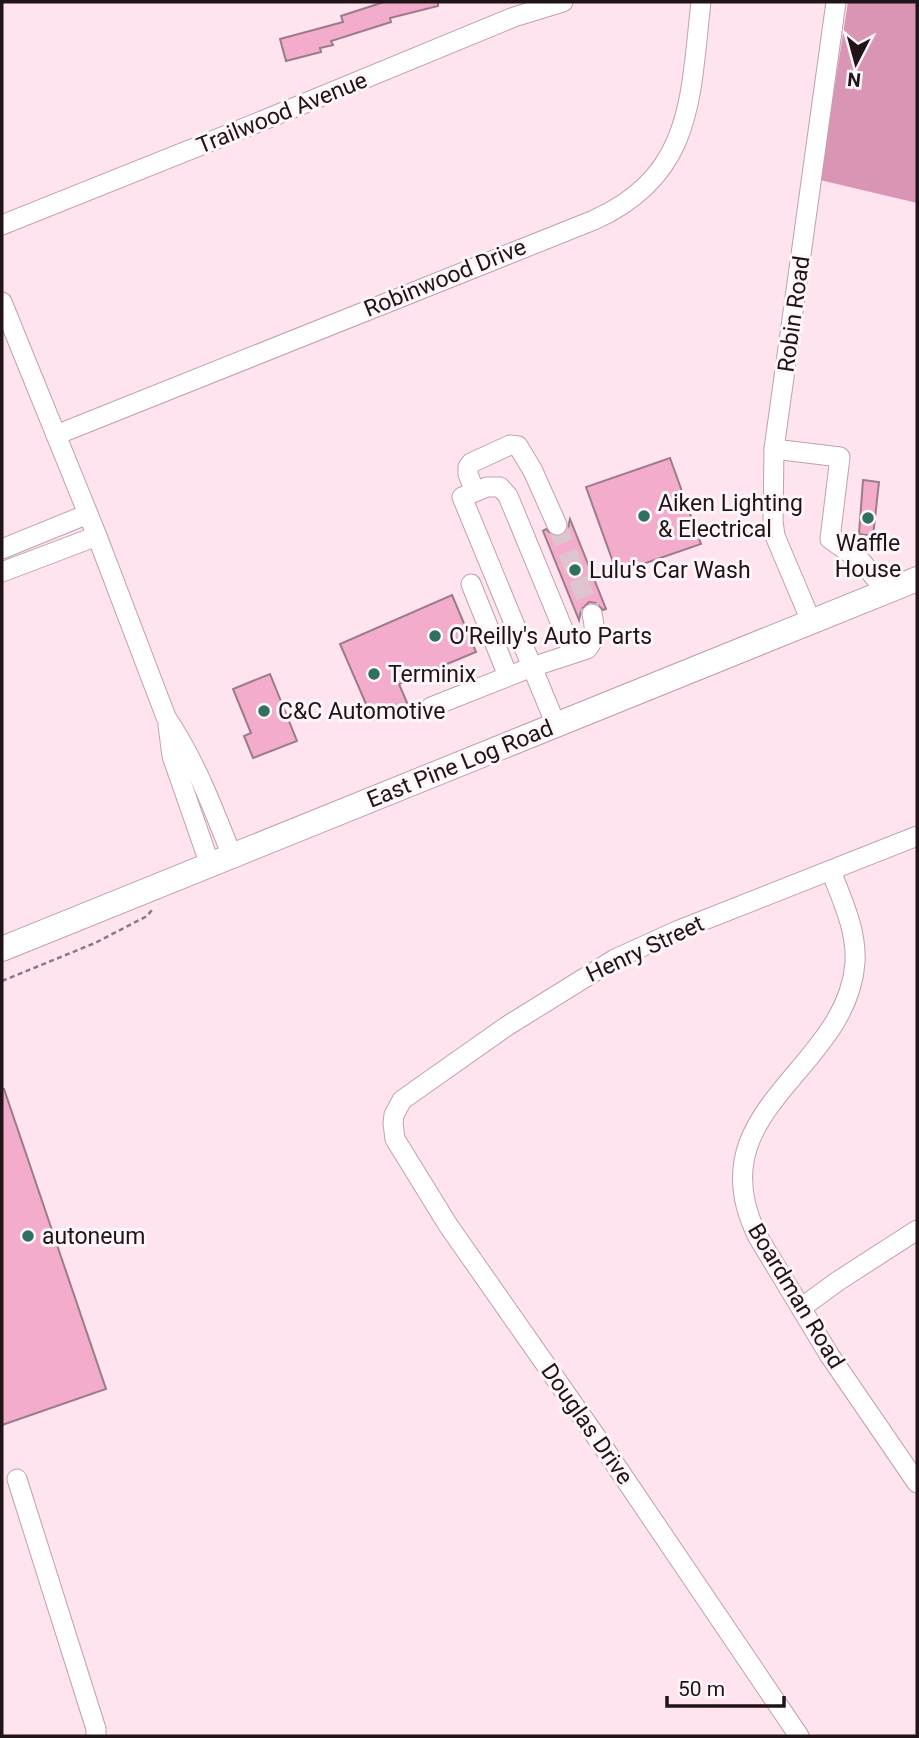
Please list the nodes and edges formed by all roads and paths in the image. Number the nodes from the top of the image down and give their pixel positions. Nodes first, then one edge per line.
1 (563, 2) edge
2 (701, 2) edge
3 (836, 2) edge
4 (2, 225) edge
5 (2, 302) edge
6 (56, 435) junction
7 (774, 449) junction
8 (475, 492) junction
9 (88, 514) junction
10 (557, 525) tunnel mouth
11 (97, 536) junction
12 (2, 549) edge
13 (2, 572) edge
14 (917, 579) edge
15 (471, 584) dead end
16 (886, 592) junction
17 (592, 614) tunnel mouth
18 (811, 621) junction
19 (573, 653) junction
20 (532, 667) junction
21 (508, 676) junction
22 (431, 706) dead end
23 (556, 725) junction
24 (917, 836) edge
25 (221, 860) junction
26 (831, 871) junction
27 (155, 906) dead end
28 (2, 948) edge
29 (2, 981) edge
30 (397, 1107) joint
31 (917, 1230) edge
32 (801, 1308) junction
33 (17, 1479) dead end
34 (917, 1483) edge
35 (96, 1736) edge
36 (799, 1736) edge

1 - 4 street, Trailwood Avenue
2 - 6 street, Robinwood Drive
3 - 7 street, Robin Road
5 - 6 street
6 - 9 street
7 - 16 street
7 - 18 street, Robin Road
8 - 10 street
8 - 19 street
8 - 20 street
9 - 11 street
9 - 12 street
11 - 13 street
11 - 25 street
14 - 16 main road, East Pine Log Road
15 - 21 street
16 - 18 main road, East Pine Log Road
17 - 19 street
18 - 23 main road, East Pine Log Road
19 - 20 street
20 - 21 street
20 - 23 street
21 - 22 street
23 - 25 main road, East Pine Log Road
24 - 26 street, Henry Street
25 - 28 main road, East Pine Log Road
26 - 30 street, Henry Street
26 - 32 street, Boardman Road
27 - 29 path
30 - 36 street, Douglas Drive
31 - 32 street
32 - 34 street, Boardman Road
33 - 35 street

